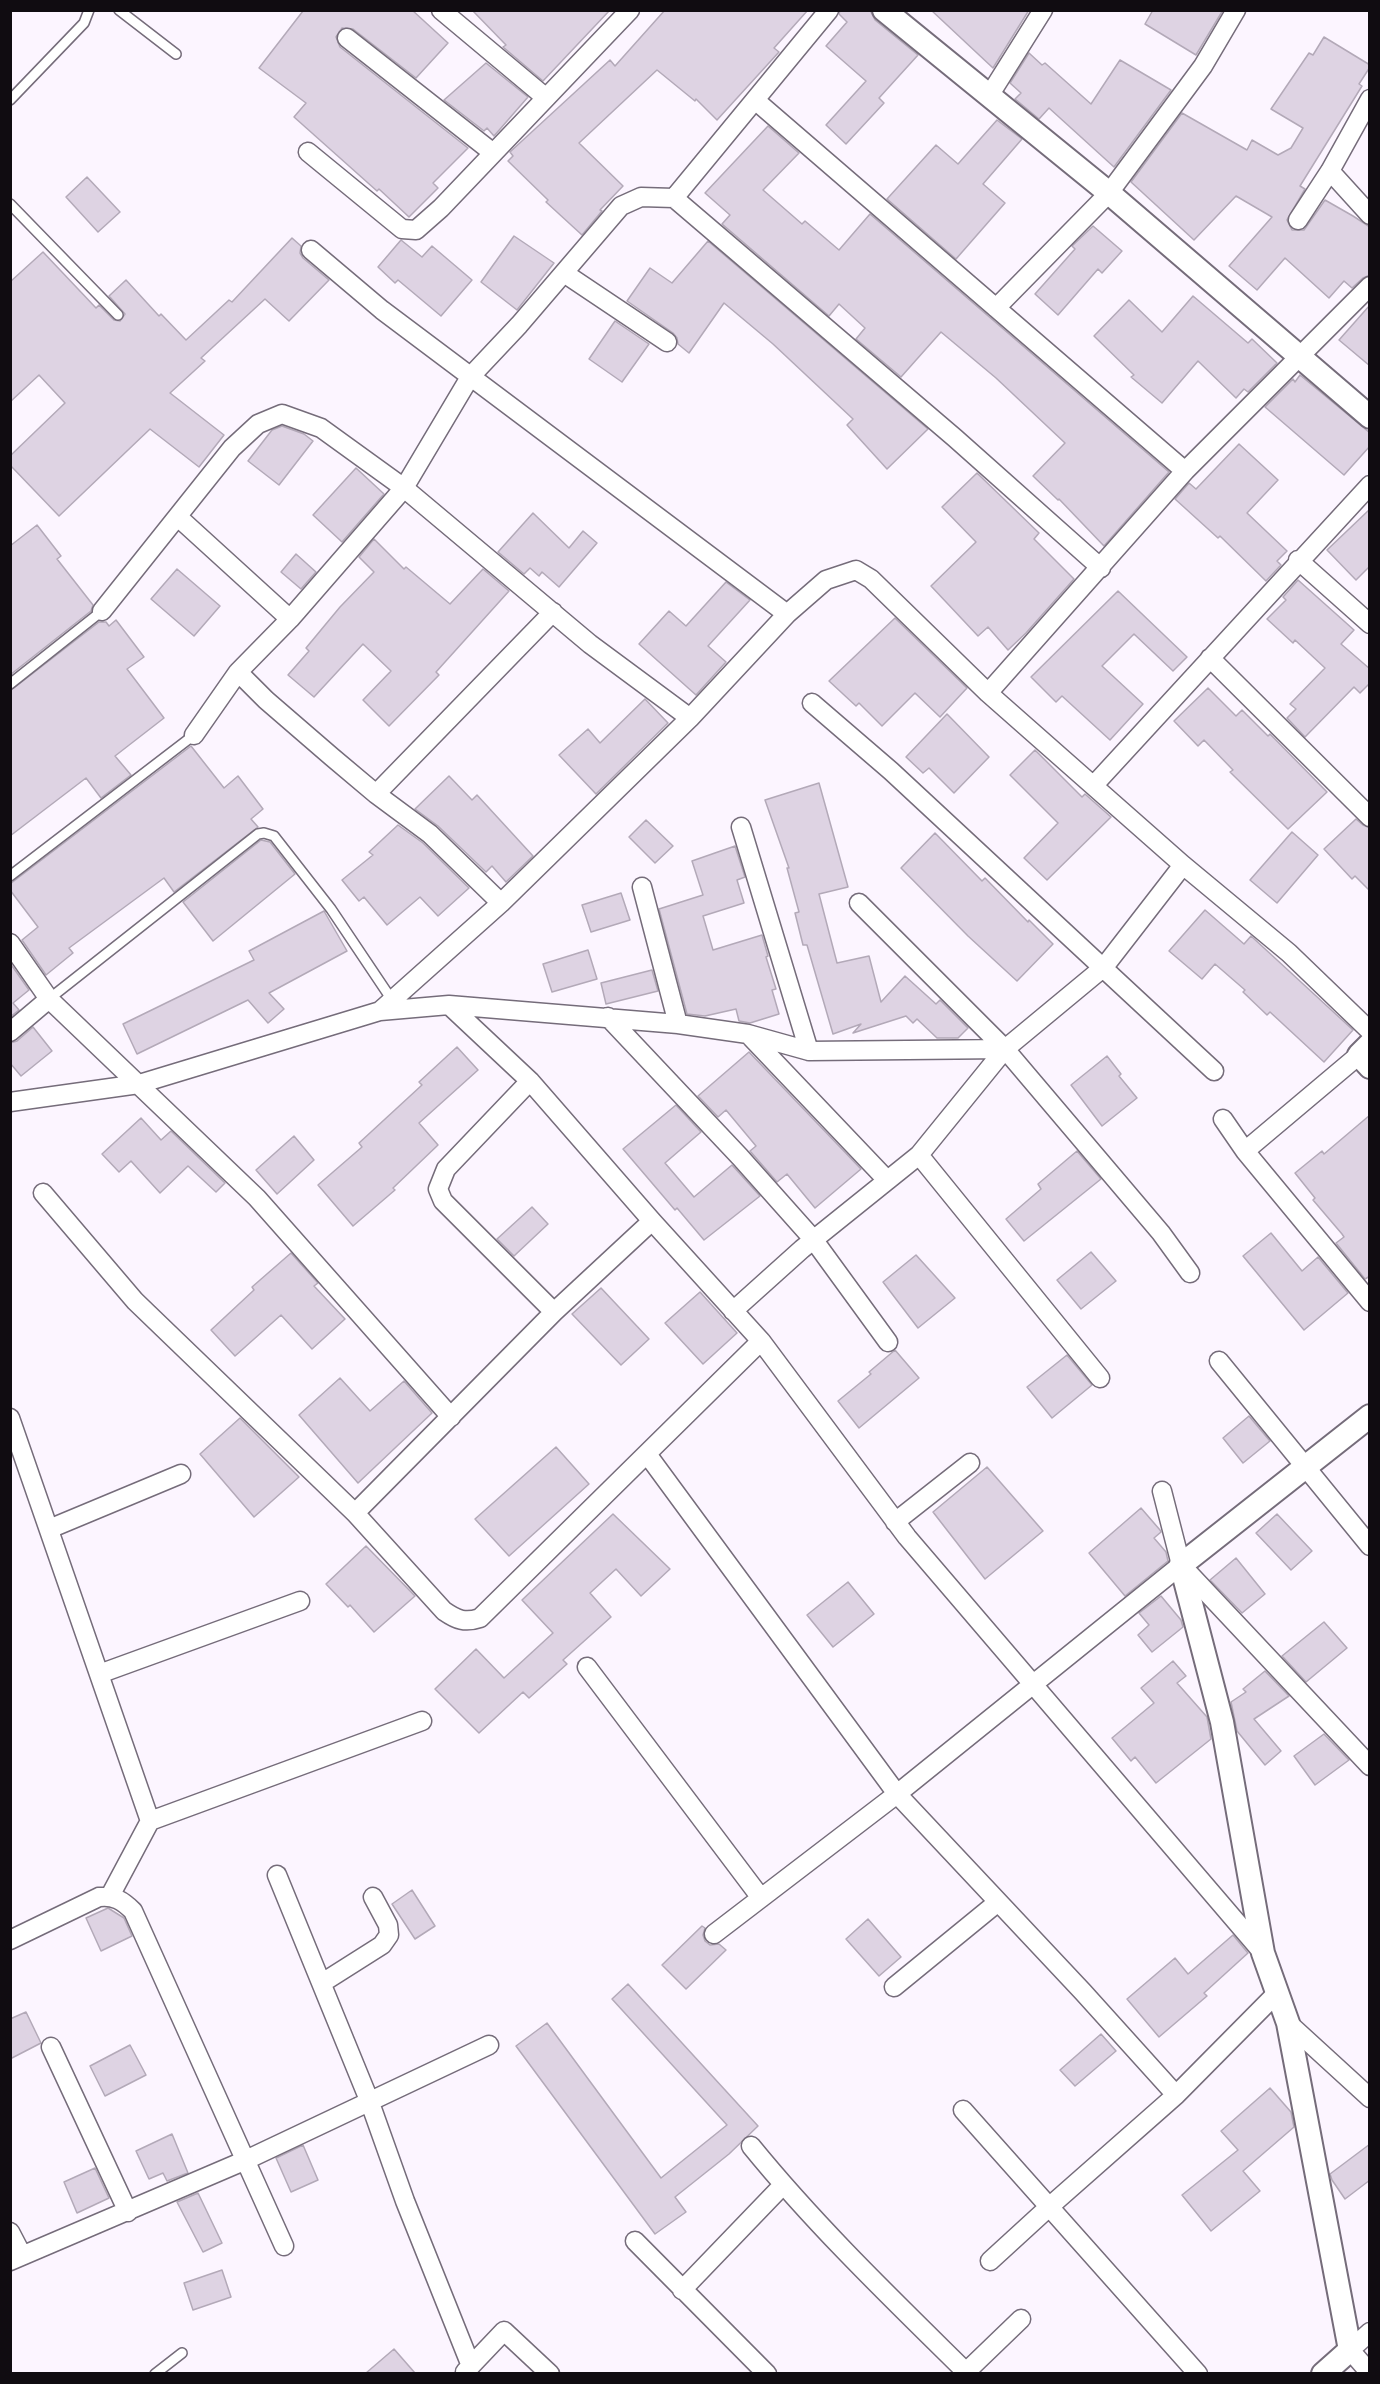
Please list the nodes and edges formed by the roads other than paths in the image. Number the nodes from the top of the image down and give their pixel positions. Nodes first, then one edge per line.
1 (89, 10) edge
2 (119, 10) edge
3 (441, 10) edge
4 (630, 10) edge
5 (829, 10) edge
6 (884, 10) edge
7 (1043, 10) edge
8 (1236, 10) edge
9 (347, 38) dead end
10 (176, 54) dead end
11 (990, 96) junction
12 (545, 97) junction
13 (1370, 99) edge
14 (10, 100) edge
15 (755, 100) junction
16 (308, 152) dead end
17 (492, 152) junction
18 (1330, 171) junction
19 (1109, 193) junction
20 (674, 198) junction
21 (10, 204) edge
22 (1370, 215) edge
23 (1298, 220) dead end
24 (311, 249) dead end
25 (564, 273) junction
26 (1370, 286) edge
27 (996, 308) junction
28 (118, 315) dead end
29 (667, 342) dead end
30 (1299, 357) junction
31 (470, 377) junction
32 (1370, 417) edge
33 (1185, 471) junction
34 (1370, 485) edge
35 (404, 488) junction
36 (178, 517) junction
37 (1298, 560) junction
38 (1101, 568) junction
39 (102, 610) joint
40 (553, 612) junction
41 (787, 614) junction
42 (290, 619) junction
43 (1370, 624) edge
44 (1210, 658) junction
45 (238, 672) junction
46 (10, 684) edge
47 (988, 693) junction
48 (812, 703) dead end
49 (690, 718) junction
50 (194, 735) joint
51 (1094, 785) junction
52 (376, 794) junction
53 (1370, 817) edge
54 (741, 827) dead end
55 (1183, 866) junction
56 (10, 876) edge
57 (642, 887) dead end
58 (501, 903) junction
59 (859, 903) dead end
60 (10, 943) edge
61 (1104, 967) junction
62 (49, 999) junction
63 (386, 1005) junction
64 (449, 1005) junction
65 (608, 1017) junction
66 (678, 1024) junction
67 (1370, 1031) edge
68 (10, 1032) edge
69 (748, 1034) junction
70 (1005, 1049) junction
71 (809, 1051) junction
72 (1366, 1055) edge
73 (1214, 1071) dead end
74 (530, 1081) junction
75 (139, 1084) junction
76 (10, 1102) edge
77 (1223, 1119) dead end
78 (1245, 1151) junction
79 (919, 1155) junction
80 (887, 1180) junction
81 (43, 1193) dead end
82 (652, 1221) junction
83 (813, 1239) junction
84 (1190, 1273) dead end
85 (1370, 1302) edge
86 (733, 1311) junction
87 (554, 1312) junction
88 (761, 1341) junction
89 (888, 1342) dead end
90 (1219, 1361) dead end
91 (1100, 1378) dead end
92 (1370, 1416) edge
93 (450, 1417) junction
94 (10, 1418) edge
95 (647, 1454) junction
96 (970, 1462) dead end
97 (1305, 1468) junction
98 (181, 1474) dead end
99 (1162, 1491) dead end
100 (355, 1513) junction
101 (895, 1522) junction
102 (49, 1529) junction
103 (1370, 1546) edge
104 (1181, 1565) junction
105 (300, 1601) dead end
106 (587, 1667) dead end
107 (99, 1674) junction
108 (1033, 1685) junction
109 (422, 1721) dead end
110 (1370, 1766) edge
111 (897, 1794) junction
112 (150, 1821) junction
113 (277, 1875) dead end
114 (110, 1896) junction
115 (373, 1896) dead end
116 (761, 1898) junction
117 (998, 1902) junction
118 (714, 1934) dead end
119 (10, 1940) edge
120 (1263, 1953) junction
121 (322, 1983) junction
122 (894, 1987) dead end
123 (1277, 1993) junction
124 (1288, 2023) junction
125 (489, 2044) dead end
126 (51, 2047) dead end
127 (1176, 2095) junction
128 (1370, 2098) edge
129 (369, 2100) junction
130 (963, 2110) dead end
131 (751, 2146) dead end
132 (246, 2160) junction
133 (783, 2186) junction
134 (1049, 2206) junction
135 (128, 2212) junction
136 (10, 2232) edge
137 (635, 2241) dead end
138 (284, 2246) dead end
139 (16, 2258) edge
140 (990, 2261) dead end
141 (682, 2290) junction
142 (1021, 2319) dead end
143 (1370, 2332) edge
144 (1350, 2350) junction
145 (182, 2354) dead end
146 (467, 2369) edge
147 (154, 2373) edge
148 (550, 2373) edge
149 (767, 2373) edge
150 (967, 2373) edge
151 (1198, 2373) edge
152 (1323, 2373) edge
153 (1370, 2373) edge

1 - 14 lane
2 - 10 lane
3 - 12 street
4 - 12 street
5 - 15 street
6 - 11 street
7 - 11 street
8 - 19 street
9 - 17 street
11 - 19 street
12 - 17 street
13 - 18 street
15 - 20 street
15 - 27 street
16 - 17 street
18 - 22 street
18 - 23 street
19 - 27 street
19 - 30 street
20 - 25 street
20 - 38 street
21 - 28 lane
24 - 31 street
25 - 29 street
25 - 31 street
26 - 30 street
27 - 33 street
30 - 32 street
30 - 33 street
31 - 35 street
31 - 41 street
33 - 38 street
34 - 37 street
35 - 36 street
35 - 40 street
35 - 42 street
36 - 39 street
36 - 42 street
37 - 43 street
37 - 44 street
38 - 47 street
39 - 46 lane
40 - 49 street
40 - 52 street
41 - 47 street
41 - 49 street
42 - 45 street
44 - 51 street
44 - 53 street
45 - 50 street
45 - 52 street
47 - 51 street
48 - 61 street
49 - 58 street
50 - 56 lane
51 - 55 street
52 - 58 street
54 - 71 street
55 - 61 street
55 - 67 street
57 - 66 street
58 - 63 street
59 - 70 street
60 - 62 street
61 - 70 street
61 - 73 street
62 - 63 lane
62 - 68 street
62 - 75 street
63 - 64 street
63 - 75 street
64 - 65 street
64 - 74 street
65 - 66 street
65 - 83 street
66 - 69 street
69 - 71 street
69 - 80 street
70 - 71 street
70 - 79 street
70 - 84 street
72 - 78 street
74 - 82 street
74 - 87 street
75 - 76 street
75 - 93 street
77 - 78 street
78 - 85 street
79 - 80 street
79 - 91 street
80 - 83 street
81 - 100 street
82 - 86 street
82 - 87 street
83 - 86 street
83 - 89 street
86 - 88 street
87 - 93 street
88 - 95 street
88 - 101 street
90 - 97 street
92 - 97 street
93 - 100 street
94 - 102 street
95 - 100 street
95 - 111 street
96 - 101 street
97 - 103 street
97 - 104 street
98 - 102 street
99 - 104 street
101 - 108 street
102 - 107 street
104 - 108 street
104 - 110 street
104 - 120 street
105 - 107 street
106 - 116 street
107 - 112 street
108 - 111 street
108 - 120 street
109 - 112 street
111 - 116 street
111 - 117 street
112 - 114 street
113 - 121 street
114 - 119 street
114 - 132 street
115 - 121 street
116 - 118 street
117 - 122 street
117 - 127 street
120 - 123 street
121 - 129 street
123 - 124 street
123 - 127 street
124 - 128 street
124 - 144 street
125 - 129 street
126 - 135 street
127 - 134 street
129 - 132 street
129 - 146 street
130 - 134 street
131 - 133 street
132 - 135 street
132 - 138 street
133 - 141 street
133 - 150 street
134 - 140 street
134 - 151 street
135 - 139 street
136 - 139 street
137 - 141 street
141 - 149 street
142 - 150 street
143 - 144 street
144 - 152 street
144 - 153 street
145 - 147 lane
146 - 148 street

